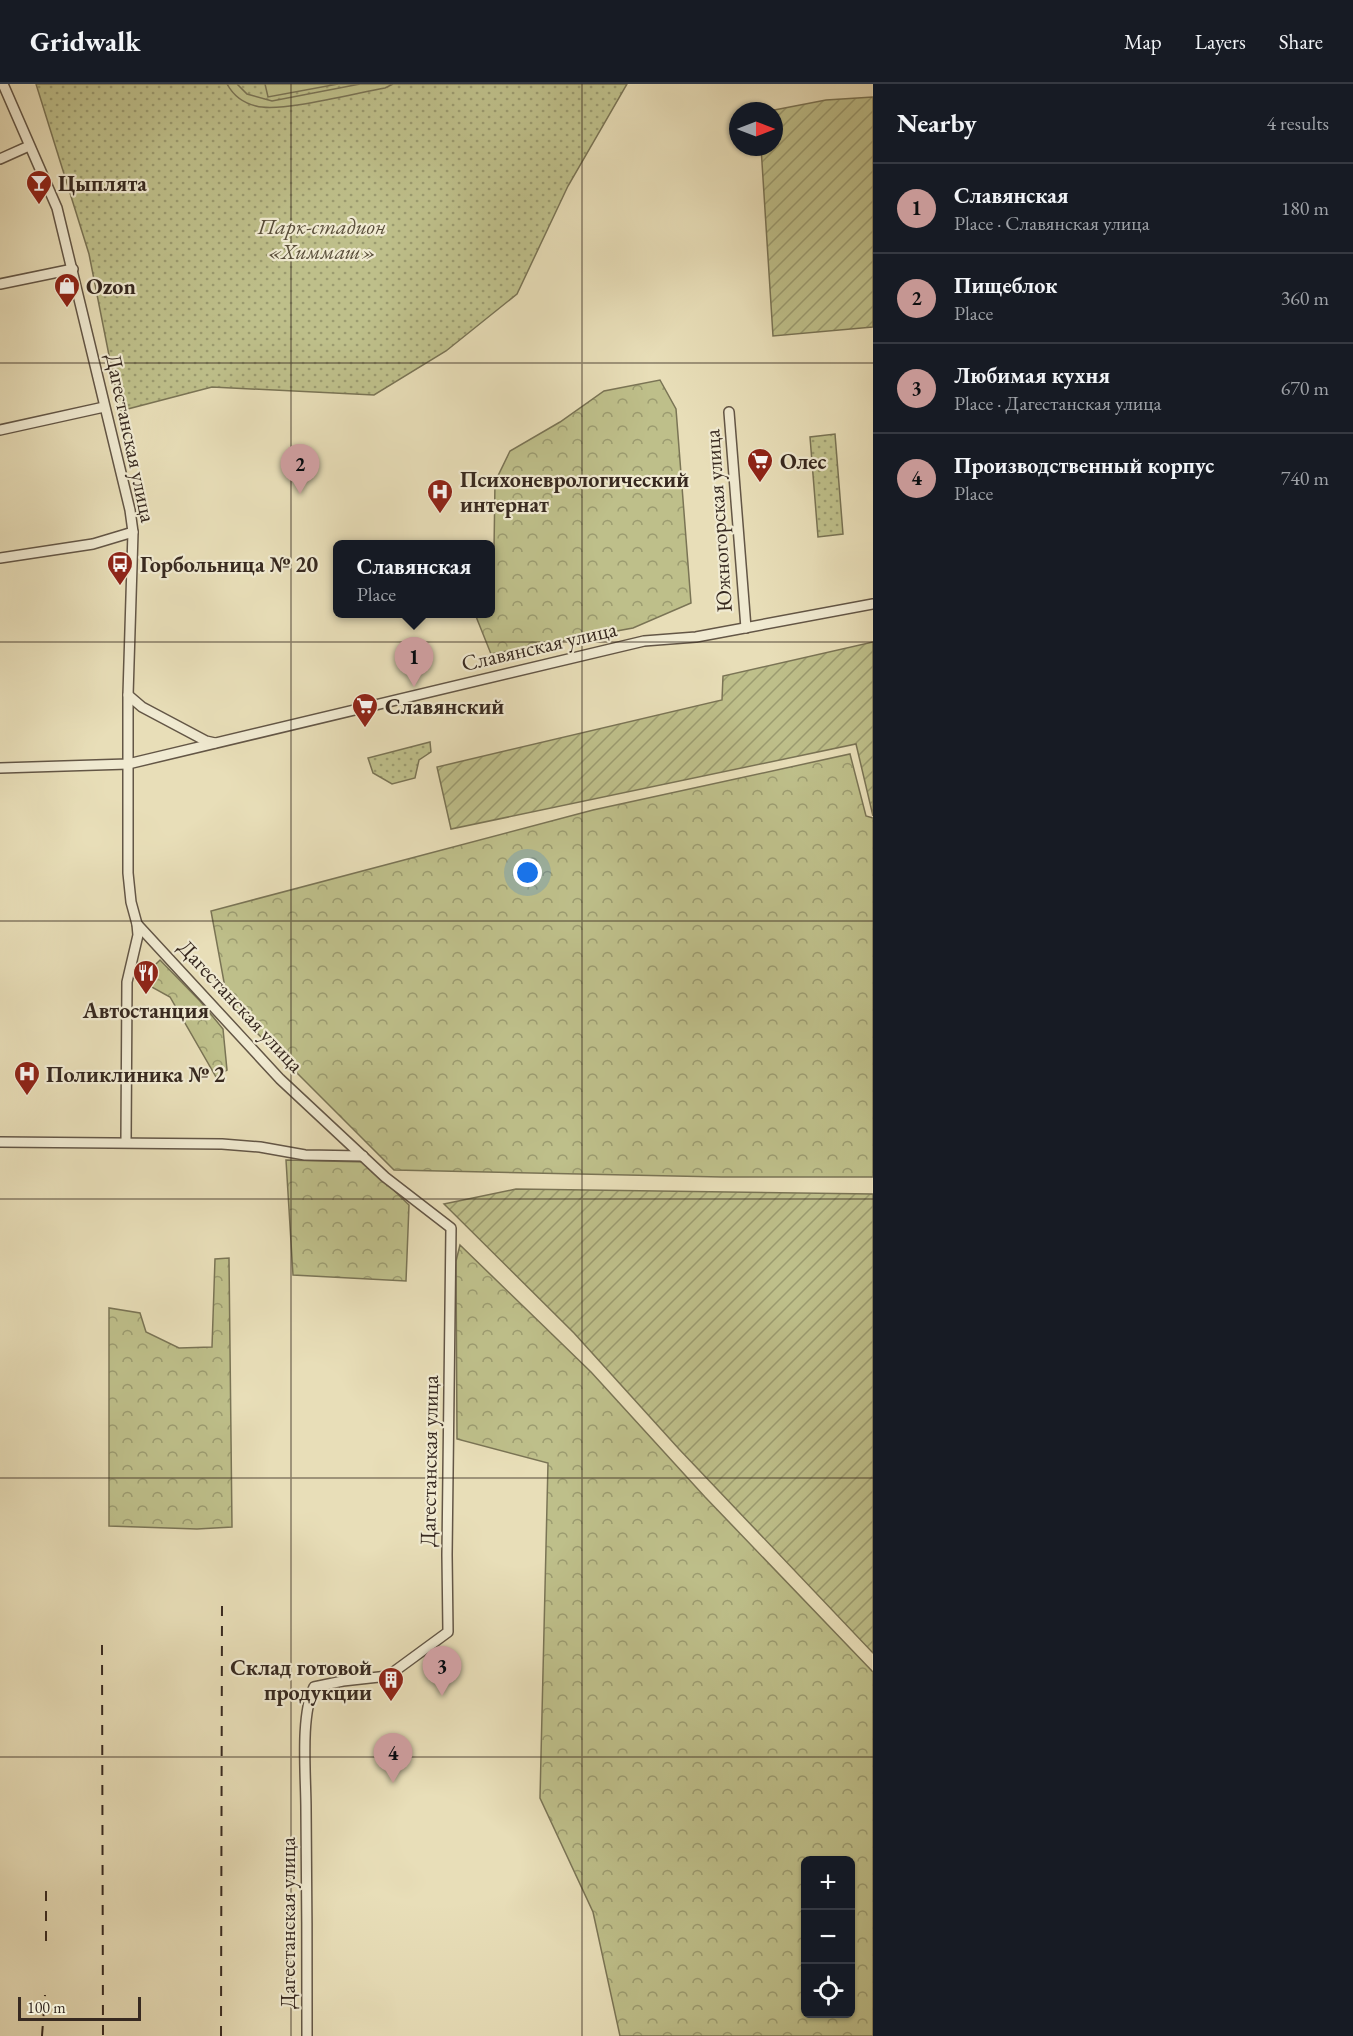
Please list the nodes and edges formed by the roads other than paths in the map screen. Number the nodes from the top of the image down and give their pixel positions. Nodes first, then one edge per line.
1 (3, 84) edge
2 (28, 146) junction
3 (0, 159) edge
4 (73, 269) junction
5 (0, 284) edge
6 (104, 407) junction
7 (729, 412) dead end
8 (0, 430) edge
9 (133, 532) junction
10 (0, 558) edge
11 (873, 604) edge
12 (746, 628) junction
13 (128, 695) junction
14 (217, 743) junction
15 (128, 764) junction
16 (0, 768) edge
17 (137, 924) junction
18 (0, 1142) edge
19 (126, 1143) junction
20 (363, 1156) junction
21 (307, 2036) edge

1 - 2 street, Дагестанская улица
2 - 3 street
2 - 4 street, Дагестанская улица
4 - 5 street
4 - 6 street, Дагестанская улица
6 - 8 street
6 - 9 street, Дагестанская улица
7 - 12 street, Южногорская улица
9 - 10 street
9 - 13 street, Дагестанская улица
11 - 12 street, Славянская улица
12 - 14 street, Славянская улица
13 - 14 street
13 - 15 street, Дагестанская улица
14 - 15 street, Славянская улица
15 - 16 street, Славянская улица
15 - 17 street, Дагестанская улица
17 - 19 street, Дагестанская улица
17 - 20 street, Дагестанская улица
18 - 19 street
19 - 20 street
20 - 21 street, Дагестанская улица

